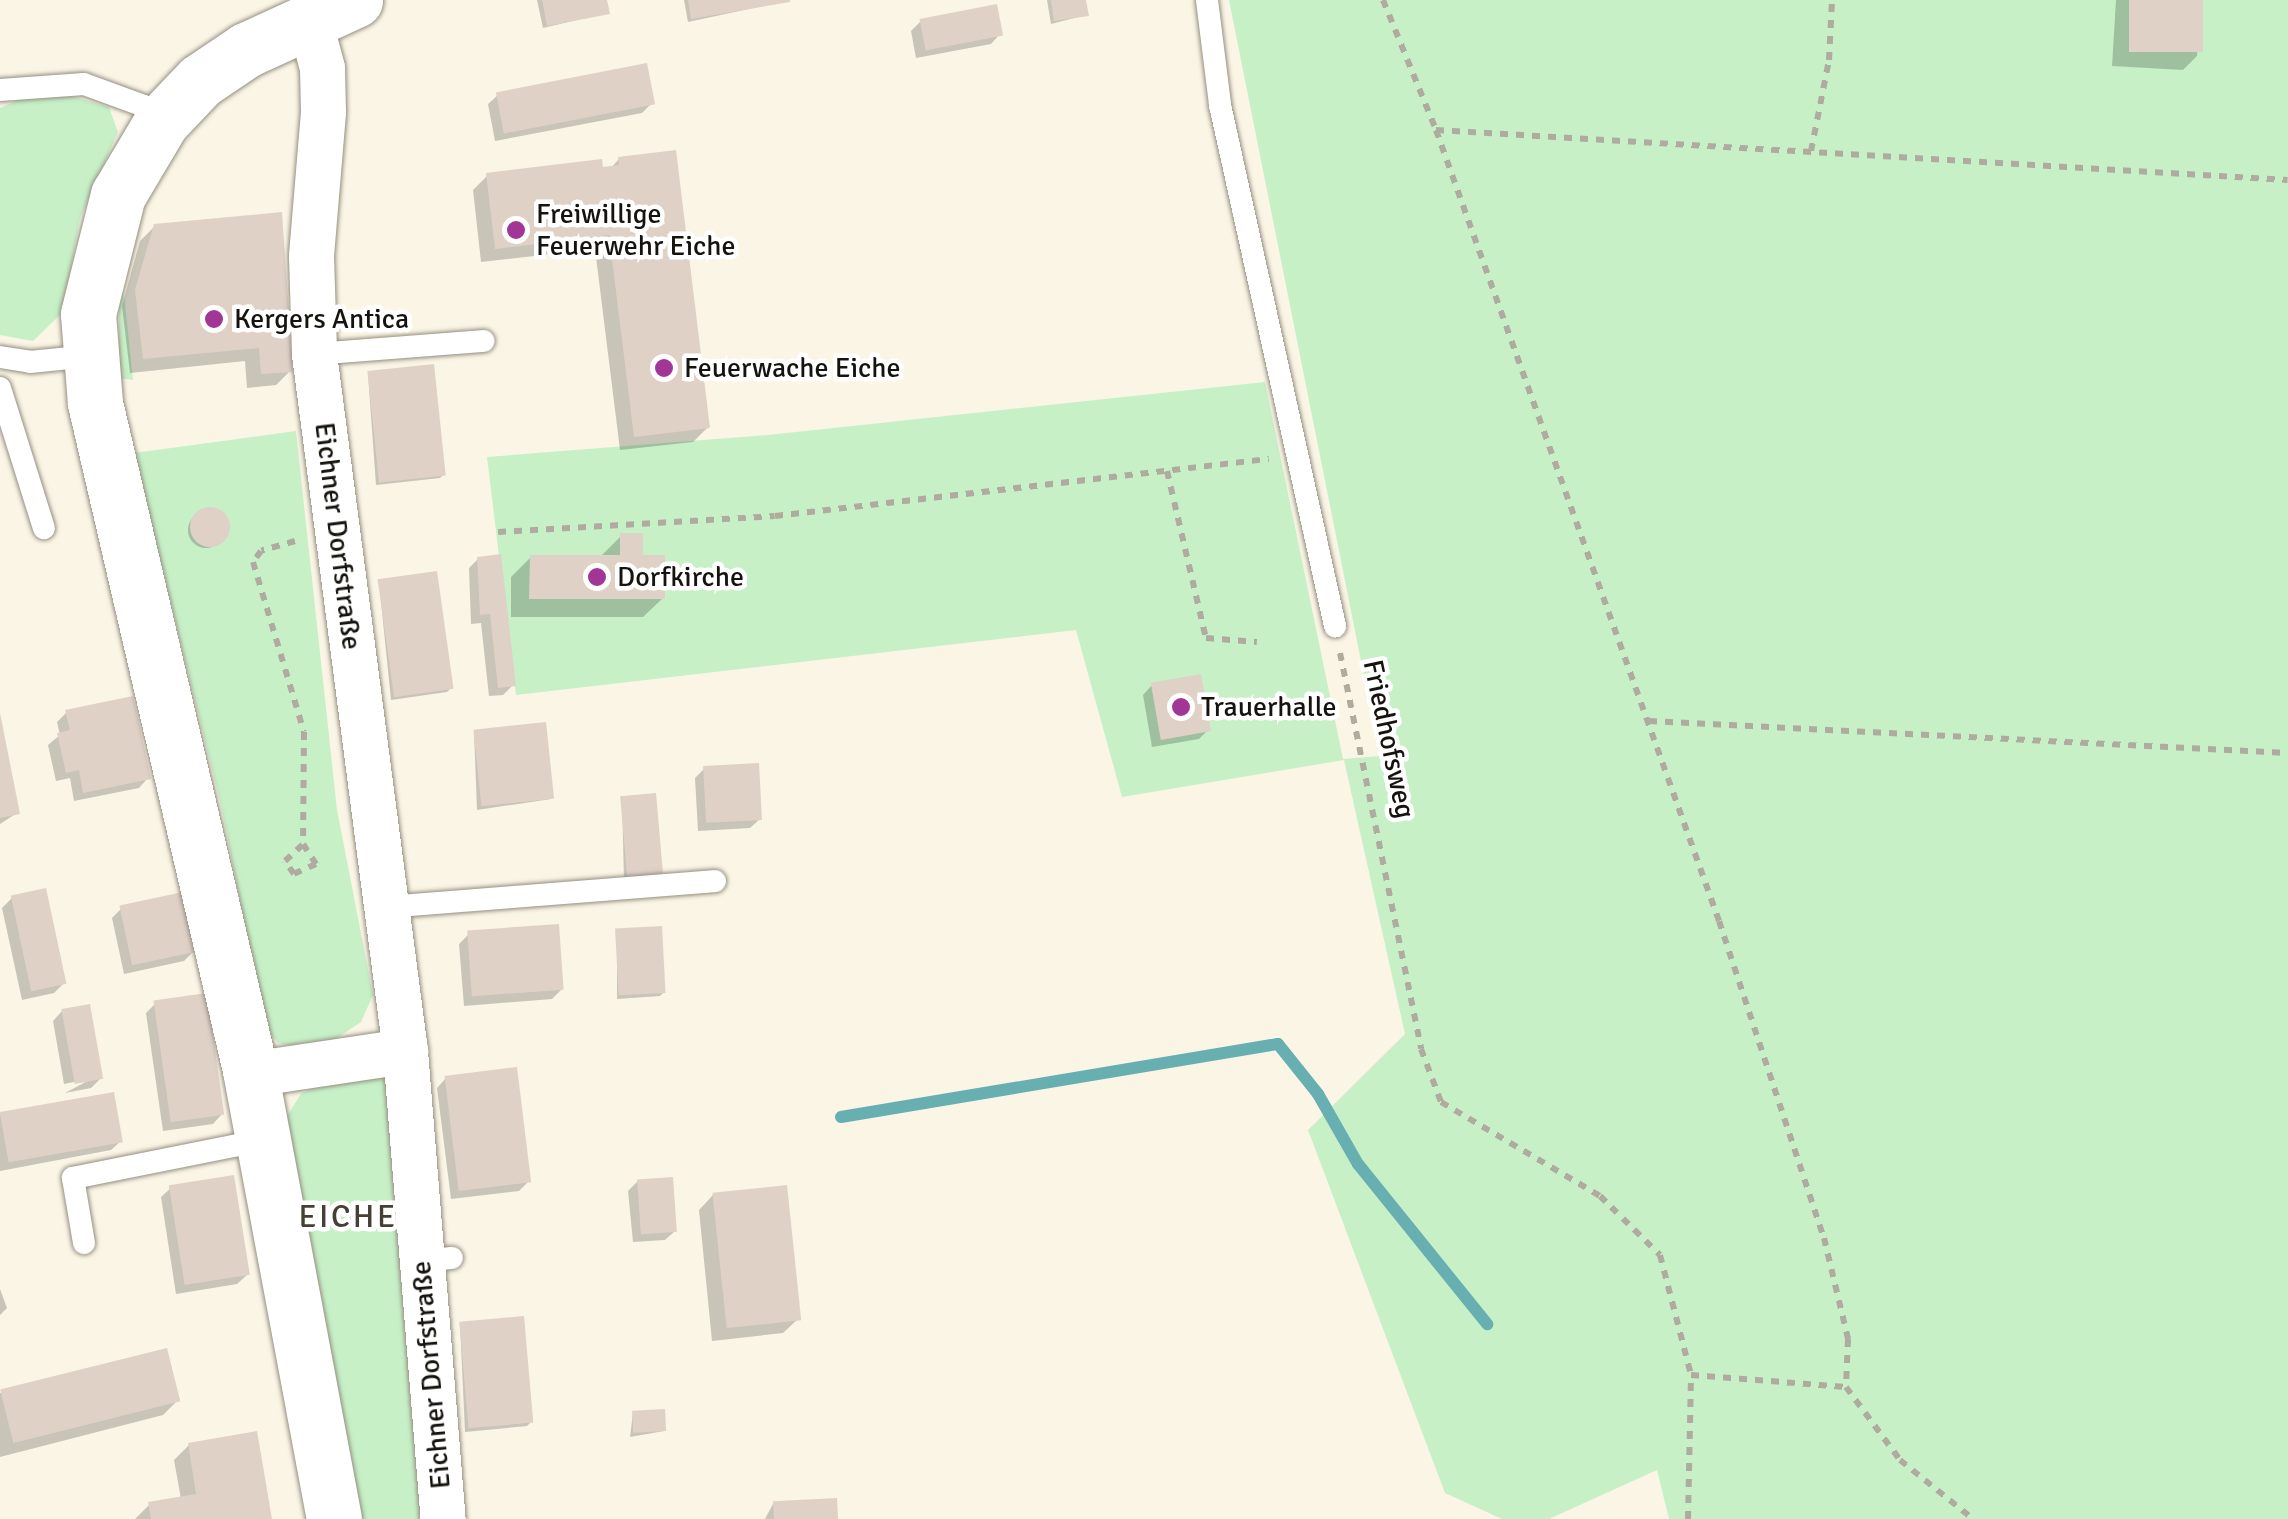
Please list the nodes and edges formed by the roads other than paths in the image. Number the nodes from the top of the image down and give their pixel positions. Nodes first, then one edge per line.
1 (1207, 0) edge
2 (332, 10) edge
3 (0, 90) edge
4 (162, 121) junction
5 (484, 341) dead end
6 (314, 354) junction
7 (90, 356) junction
8 (1, 363) edge
9 (0, 388) edge
10 (44, 528) dead end
11 (1335, 626) road end
12 (716, 880) dead end
13 (386, 907) junction
14 (412, 1036) junction
15 (252, 1074) junction
16 (264, 1140) junction
17 (84, 1243) dead end
18 (334, 1519) edge
19 (443, 1519) edge

1 - 11 lane
2 - 4 main road, Eichner Dorfstraße
2 - 6 street, Eichner Dorfstraße
3 - 4 lane
4 - 7 main road, Eichner Dorfstraße
5 - 6 lane
6 - 13 street, Eichner Dorfstraße
7 - 8 lane
7 - 15 main road, Eichner Dorfstraße
9 - 10 lane
12 - 13 lane
13 - 14 street, Eichner Dorfstraße
14 - 15 street
14 - 19 street, Eichner Dorfstraße
15 - 16 main road, Eichner Dorfstraße
16 - 17 lane
16 - 18 main road, Eichner Dorfstraße

